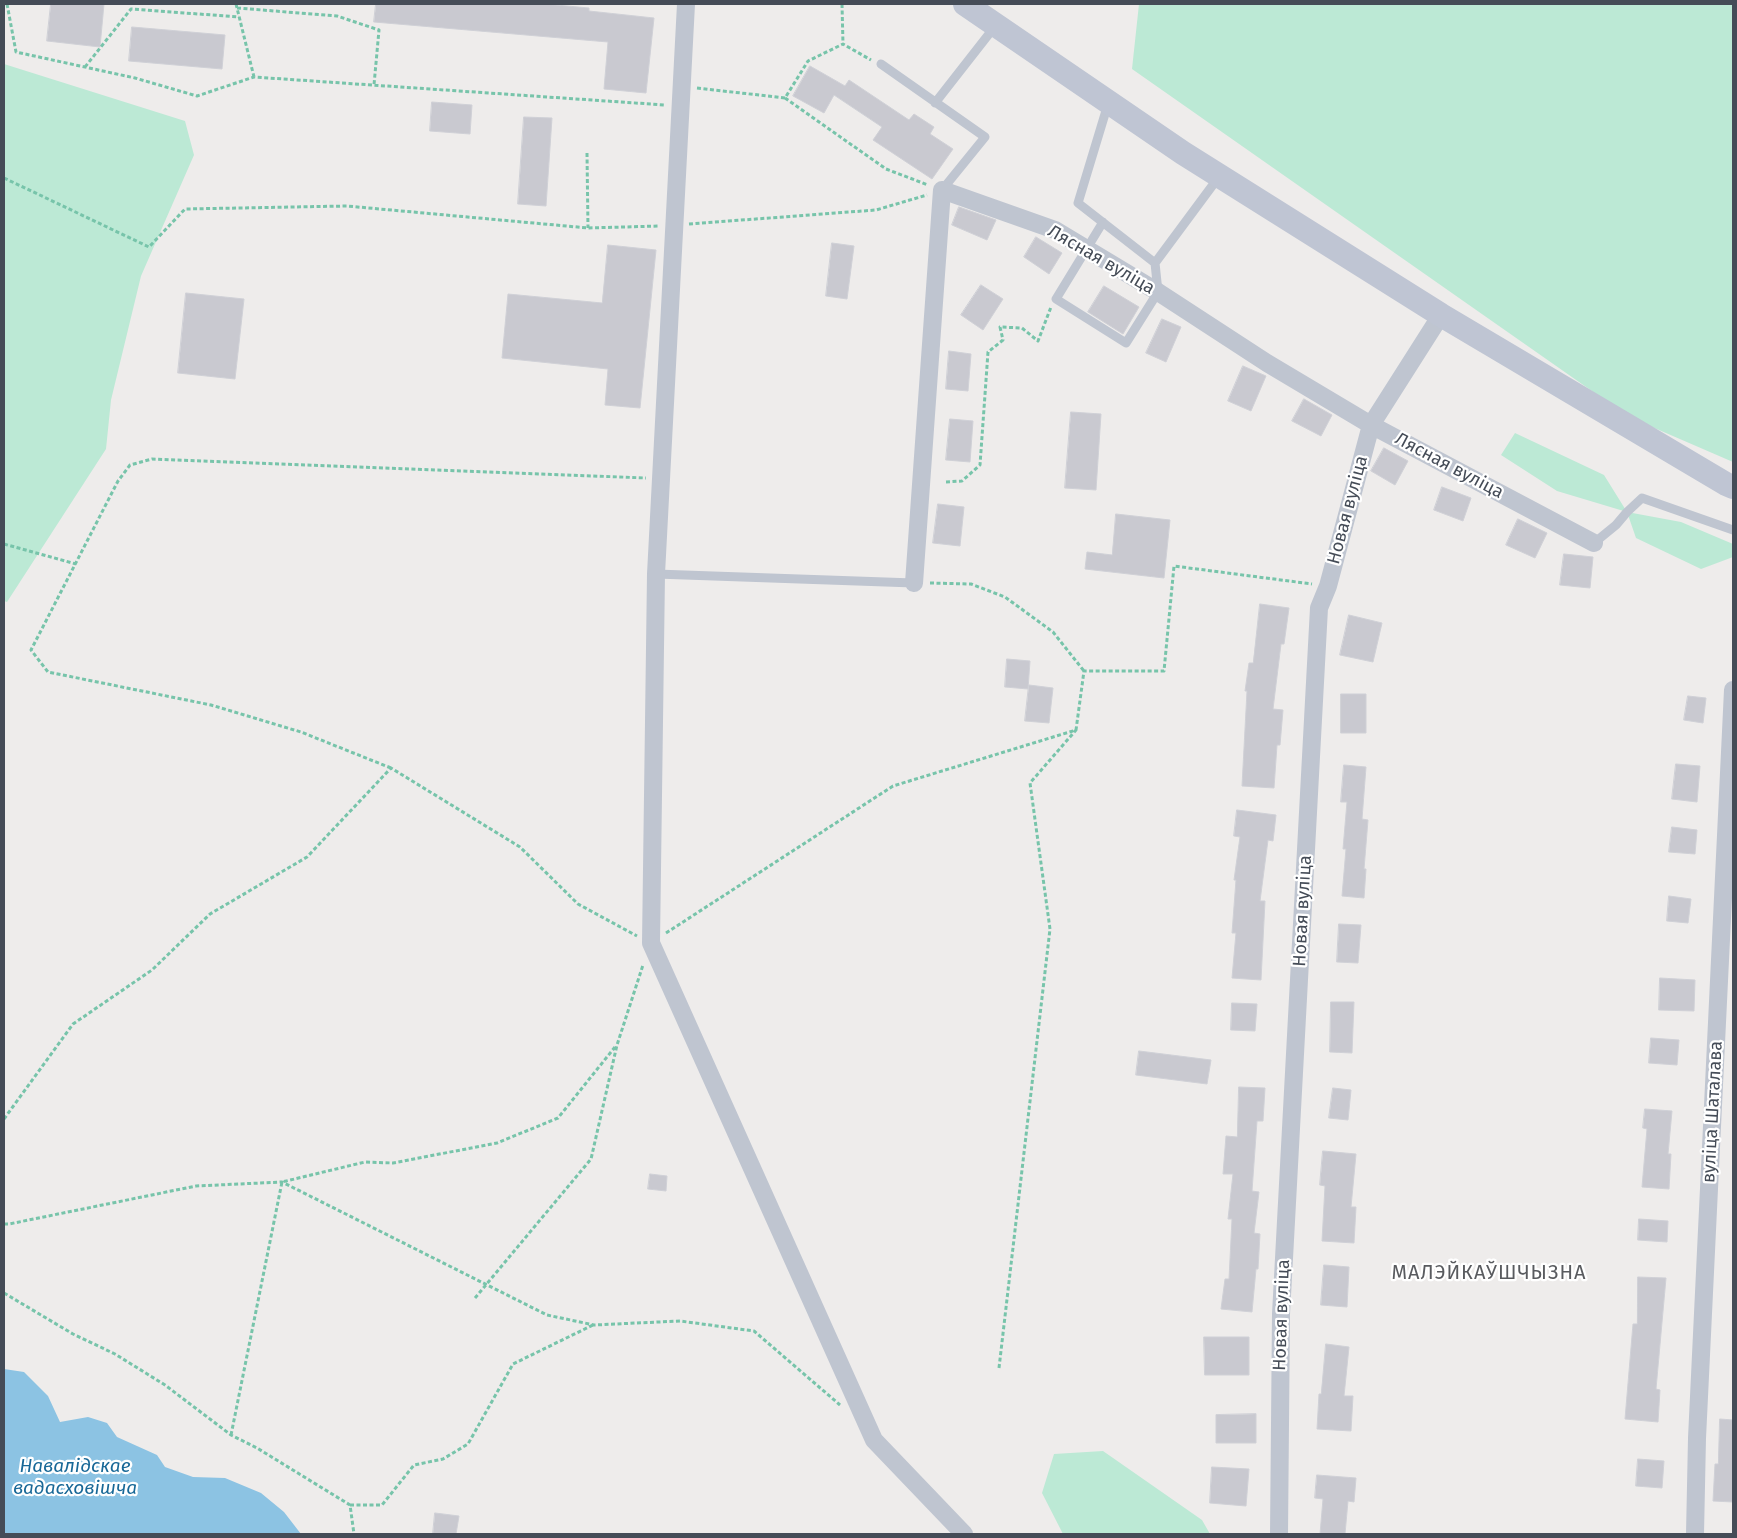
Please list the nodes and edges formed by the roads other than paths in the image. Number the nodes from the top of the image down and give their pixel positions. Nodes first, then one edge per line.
1 (686, 4) edge
2 (965, 4) edge
3 (996, 25) junction
4 (881, 64) road end
5 (1109, 102) junction
6 (935, 104) junction
7 (1220, 176) junction
8 (942, 190) junction
9 (1103, 222) junction
10 (1086, 249) junction
11 (1155, 263) junction
12 (1158, 292) junction
13 (1442, 315) junction
14 (1371, 425) junction
15 (1733, 487) edge
16 (1733, 530) edge
17 (1594, 543) joint
18 (656, 574) junction
19 (914, 583) joint
20 (1733, 690) edge
21 (964, 1534) edge
22 (1279, 1534) edge
23 (1695, 1534) edge

1 - 18 street
2 - 3 main road
3 - 5 main road
3 - 6 lane
4 - 6 lane
5 - 7 main road
5 - 9 lane
6 - 8 lane
7 - 11 lane
7 - 13 main road
8 - 10 street, Лясная вуліца
8 - 19 street
9 - 10 lane
9 - 11 lane
10 - 12 street, Лясная вуліца
10 - 12 lane
11 - 12 lane
12 - 14 street, Лясная вуліца
13 - 14 street, Новая вуліца
13 - 15 main road
14 - 17 street, Лясная вуліца
14 - 22 street, Новая вуліца
16 - 17 lane
18 - 19 lane
18 - 21 street
20 - 23 street, вуліца Шаталава

